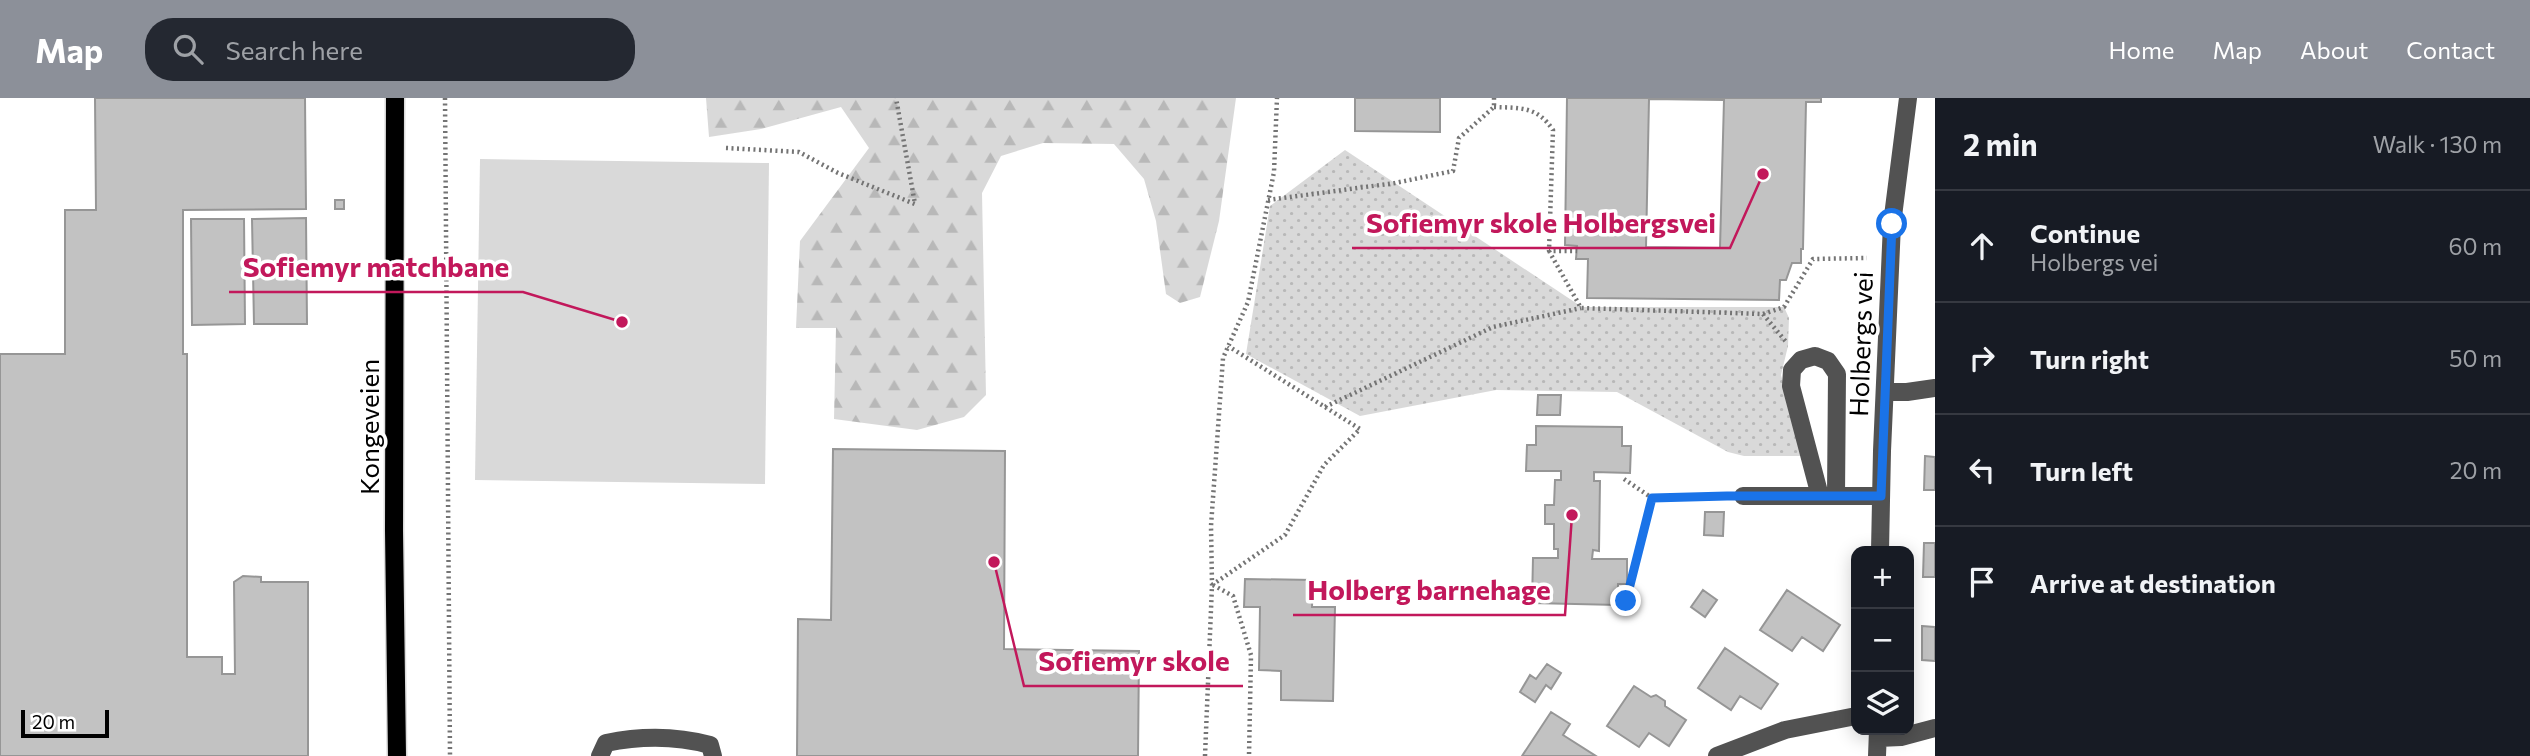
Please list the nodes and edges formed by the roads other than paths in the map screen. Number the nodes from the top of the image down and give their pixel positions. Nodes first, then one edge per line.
1 (395, 98) edge
2 (1908, 98) edge
3 (1935, 388) edge
4 (1885, 392) junction
5 (1743, 496) road end
6 (1828, 496) junction
7 (1881, 496) junction
8 (1880, 546) edge
9 (1851, 717) edge
10 (1935, 729) edge
11 (1878, 741) edge
12 (397, 756) edge
13 (600, 756) edge
14 (713, 756) edge
15 (1717, 756) edge

1 - 12 main road, Kongeveien
2 - 4 street, Holbergs vei
3 - 4 street
4 - 7 street, Holbergs vei
5 - 6 street
6 - 6 street
6 - 7 street
7 - 8 street, Holbergs vei
9 - 15 street
10 - 11 street
13 - 14 street

